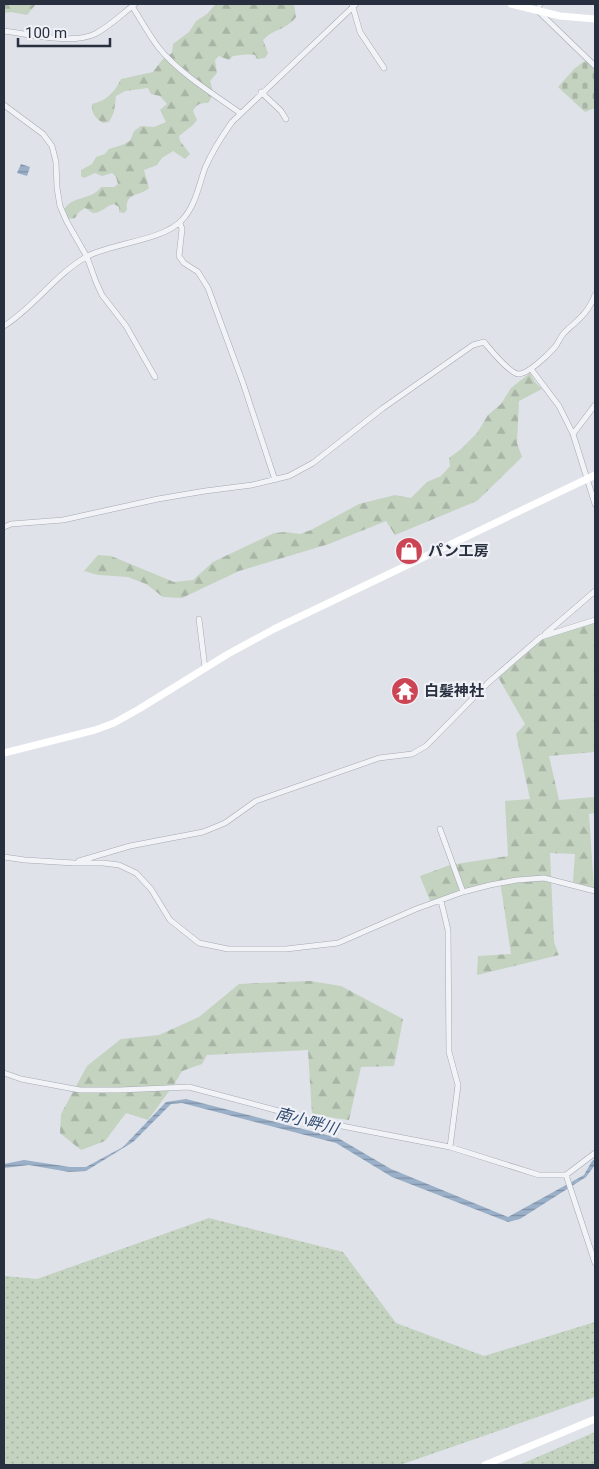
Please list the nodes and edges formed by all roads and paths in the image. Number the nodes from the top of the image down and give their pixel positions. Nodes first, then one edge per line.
1 (511, 4) edge
2 (134, 5) edge
3 (354, 5) edge
4 (528, 6) edge
5 (539, 7) edge
6 (595, 20) edge
7 (4, 31) edge
8 (595, 66) edge
9 (384, 68) dead end
10 (261, 92) junction
11 (4, 105) edge
12 (240, 113) junction
13 (286, 119) dead end
14 (180, 223) junction
15 (87, 257) junction
16 (595, 296) edge
17 (4, 326) edge
18 (530, 369) junction
19 (155, 377) dead end
20 (595, 405) edge
21 (573, 434) junction
22 (595, 474) edge
23 (588, 478) junction
24 (275, 480) junction
25 (595, 504) edge
26 (4, 527) edge
27 (595, 591) edge
28 (199, 619) dead end
29 (595, 620) edge
30 (542, 637) junction
31 (205, 668) junction
32 (4, 753) edge
33 (440, 828) dead end
34 (4, 857) edge
35 (74, 863) junction
36 (595, 891) edge
37 (464, 892) junction
38 (441, 900) junction
39 (4, 1073) edge
40 (450, 1147) junction
41 (595, 1153) edge
42 (567, 1178) junction
43 (595, 1263) edge
44 (595, 1419) edge
45 (485, 1465) edge

1 - 4 street
2 - 7 street
2 - 12 street
3 - 9 street
3 - 10 street
4 - 5 street
5 - 6 street
5 - 8 street
10 - 12 street
10 - 13 street
11 - 15 street
12 - 14 street
14 - 15 street
14 - 24 street
15 - 17 street
15 - 19 street
16 - 18 street
18 - 21 street
18 - 24 street
20 - 21 street
21 - 23 street
22 - 23 street
23 - 25 street
23 - 31 street
24 - 26 street
27 - 30 street
28 - 31 street
29 - 30 street
30 - 35 street
31 - 32 street
33 - 37 street
34 - 35 street
35 - 38 street
36 - 37 street
37 - 38 street
38 - 40 street
39 - 40 street
40 - 42 street
41 - 42 street
42 - 43 street
44 - 45 street

